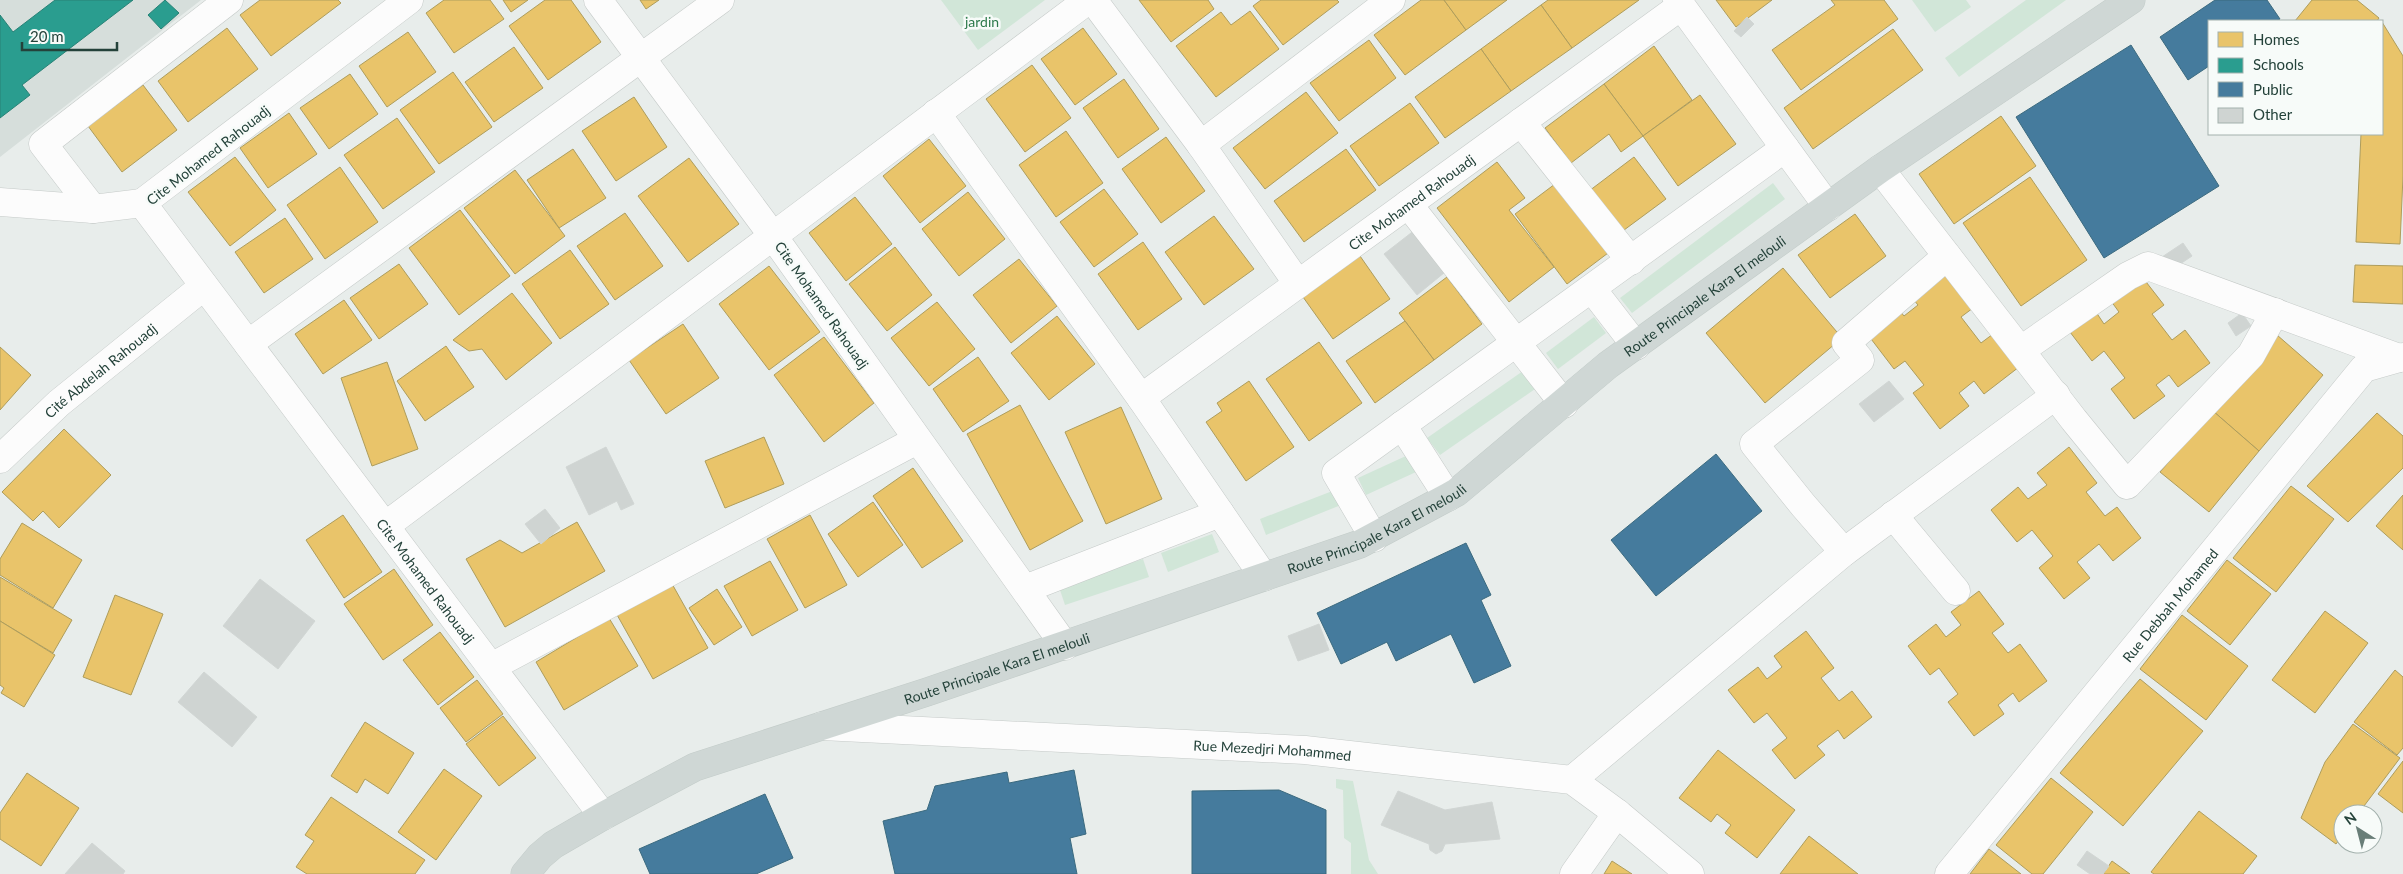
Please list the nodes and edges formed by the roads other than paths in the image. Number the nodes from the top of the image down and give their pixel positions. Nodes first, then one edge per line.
1 (229, 0) edge
2 (409, 0) edge
3 (598, 0) edge
4 (720, 0) edge
5 (1088, 0) edge
6 (1093, 0) edge
7 (1391, 0) edge
8 (2131, 0) edge
9 (1679, 3) edge
10 (641, 58) junction
11 (936, 113) junction
12 (1521, 122) junction
13 (1201, 145) junction
14 (1785, 148) junction
15 (1880, 169) junction
16 (0, 202) edge
17 (142, 203) junction
18 (1408, 204) junction
19 (1828, 208) junction
20 (93, 209) junction
21 (773, 236) junction
22 (1947, 256) junction
23 (1630, 261) junction
24 (1298, 284) junction
25 (204, 286) junction
26 (1592, 289) junction
27 (2275, 312) junction
28 (248, 344) junction
29 (1517, 344) junction
30 (1636, 346) junction
31 (2021, 350) junction
32 (2401, 358) edge
33 (2056, 394) junction
34 (1141, 398) junction
35 (1564, 404) junction
36 (1402, 425) junction
37 (917, 440) junction
38 (0, 459) edge
39 (1448, 498) junction
40 (1220, 513) junction
41 (1893, 515) junction
42 (385, 526) junction
43 (1374, 538) junction
44 (1844, 552) junction
45 (1264, 577) junction
46 (1025, 589) junction
47 (1956, 592) dead end
48 (1065, 646) junction
49 (491, 667) junction
50 (915, 696) junction
51 (821, 726) junction
52 (933, 731) junction
53 (1572, 780) junction
54 (1617, 813) junction
55 (603, 816) junction
56 (525, 874) edge
57 (1574, 874) edge
58 (1690, 874) edge
59 (1949, 874) edge

1 - 20 street
2 - 17 street, Cite Mohamed Rahouadj
3 - 10 street
4 - 10 street
5 - 11 street, Cite Mohamed Rahouadj
6 - 13 street
7 - 13 street
8 - 15 main road, Route Principale Kara El melouli
9 - 12 street, Cite Mohamed Rahouadj
9 - 14 street, Cite Mohamed Rahouadj
10 - 21 street
10 - 28 street
11 - 21 street, Cite Mohamed Rahouadj
11 - 34 street
12 - 18 street, Cite Mohamed Rahouadj
12 - 23 street
13 - 24 street
14 - 19 street, Cite Mohamed Rahouadj
14 - 23 street
15 - 19 main road, Route Principale Kara El melouli
15 - 22 street
16 - 20 street
17 - 20 street
17 - 25 street, Cite Mohamed Rahouadj
18 - 24 street, Cite Mohamed Rahouadj
18 - 29 street
19 - 30 main road, Route Principale Kara El melouli
21 - 37 street, Cite Mohamed Rahouadj
21 - 42 street
22 - 31 street
22 - 44 street
23 - 26 street
24 - 34 street, Cite Mohamed Rahouadj
25 - 28 street, Cite Mohamed Rahouadj
25 - 38 street, Cité Abdelah Rahouadj
26 - 29 street
26 - 30 street
27 - 31 street
27 - 32 street
27 - 33 street
28 - 42 street, Cite Mohamed Rahouadj
29 - 35 street
29 - 36 street
30 - 35 main road, Route Principale Kara El melouli
31 - 33 street
32 - 59 street, Rue Debbah Mohamed
33 - 41 street
34 - 40 street
35 - 39 main road, Route Principale Kara El melouli
36 - 39 street
36 - 43 street
37 - 46 street, Cite Mohamed Rahouadj
37 - 49 street
39 - 43 main road, Route Principale Kara El melouli
40 - 45 street
40 - 46 street
41 - 44 street
41 - 47 street
42 - 49 street, Cite Mohamed Rahouadj
43 - 45 main road, Route Principale Kara El melouli
44 - 53 street
45 - 48 main road, Route Principale Kara El melouli
46 - 48 street, Cite Mohamed Rahouadj
48 - 50 main road, Route Principale Kara El melouli
49 - 55 street, Cite Mohamed Rahouadj
50 - 51 main road, Route Principale Kara El melouli
50 - 52 street
51 - 52 street, Rue Mezedjri Mohammed
51 - 55 main road, Route Principale Kara El melouli
52 - 53 street, Rue Mezedjri Mohammed
53 - 54 street, Rue Mezedjri Mohammed
54 - 57 street
54 - 58 street, Rue Mezedjri Mohammed
55 - 56 main road, Route Principale Kara El melouli

